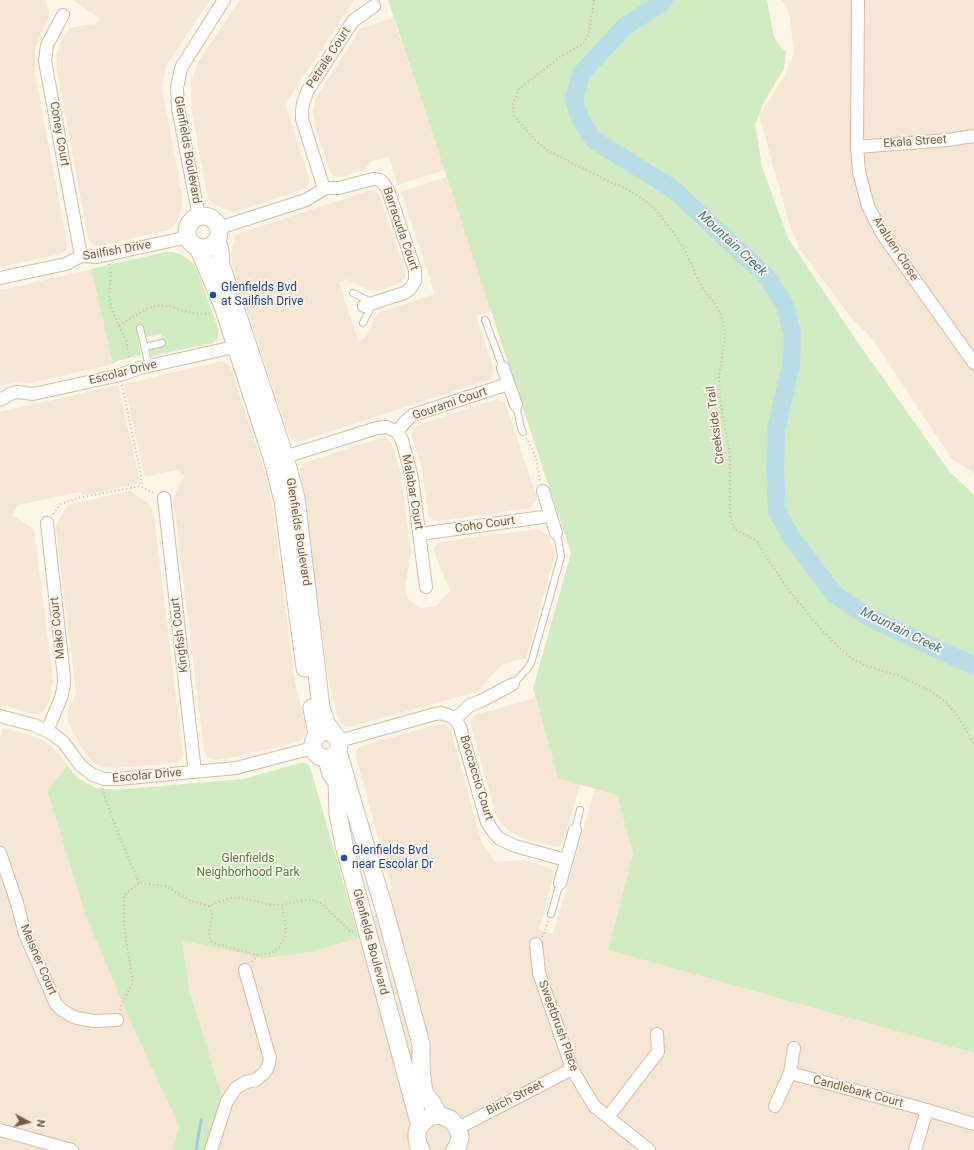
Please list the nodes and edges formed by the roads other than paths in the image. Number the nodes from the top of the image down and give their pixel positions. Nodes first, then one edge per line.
1 (224, 0) edge
2 (858, 0) edge
3 (374, 6) dead end
4 (63, 15) dead end
5 (974, 136) edge
6 (857, 147) junction
7 (324, 189) junction
8 (199, 217) junction
9 (218, 234) junction
10 (193, 242) junction
11 (81, 256) junction
12 (0, 278) edge
13 (353, 293) dead end
14 (368, 304) junction
15 (486, 320) dead end
16 (363, 323) dead end
17 (140, 328) dead end
18 (162, 343) dead end
19 (242, 346) junction
20 (145, 347) junction
21 (974, 363) edge
22 (149, 366) junction
23 (503, 368) joint
24 (508, 384) junction
25 (0, 400) edge
26 (516, 405) joint
27 (397, 432) junction
28 (523, 432) road end
29 (279, 459) junction
30 (543, 491) road end
31 (164, 498) road end
32 (550, 516) junction
33 (46, 523) road end
34 (556, 533) joint
35 (420, 534) junction
36 (426, 587) dead end
37 (514, 684) joint
38 (0, 716) edge
39 (455, 719) junction
40 (47, 731) junction
41 (315, 741) junction
42 (335, 746) junction
43 (195, 772) junction
44 (580, 810) dead end
45 (575, 830) joint
46 (0, 853) edge
47 (566, 860) junction
48 (4, 883) edge
49 (560, 883) joint
50 (551, 914) road end
51 (536, 944) road end
52 (245, 970) dead end
53 (117, 1020) road end
54 (657, 1034) dead end
55 (794, 1048) dead end
56 (572, 1069) junction
57 (790, 1073) junction
58 (775, 1106) dead end
59 (927, 1110) junction
60 (439, 1115) junction
61 (608, 1117) junction
62 (974, 1124) edge
63 (420, 1126) junction
64 (458, 1128) junction
65 (0, 1130) edge
66 (458, 1148) edge
67 (72, 1150) edge
68 (211, 1150) edge
69 (421, 1150) edge
70 (649, 1150) edge
71 (915, 1150) edge

1 - 8 street, Glenfields Boulevard
2 - 6 street, Araluen Close
3 - 7 street, Petrale Court
4 - 11 street, Coney Court
5 - 6 street, Ekala Street
6 - 21 street, Araluen Close
7 - 9 street, Barracuda Court
7 - 14 street, Barracuda Court
8 - 9 street
8 - 10 street
9 - 10 street
9 - 19 street, Glenfields Boulevard
10 - 11 street, Sailfish Drive
10 - 19 street, Glenfields Boulevard
11 - 12 street, Sailfish Drive
13 - 14 lane
14 - 16 lane
15 - 23 lane
17 - 20 lane
18 - 20 lane
19 - 22 street, Escolar Drive
19 - 29 street, Glenfields Boulevard
20 - 22 lane
22 - 25 street, Escolar Drive
23 - 24 street
24 - 26 street
24 - 27 street, Gourami Court
26 - 28 lane
27 - 29 street
27 - 35 street, Malabar Court
29 - 41 street, Glenfields Boulevard
29 - 42 street, Glenfields Boulevard
30 - 32 street
31 - 43 street, Kingfish Court
32 - 34 street
32 - 35 street, Coho Court
33 - 40 street, Mako Court
34 - 37 lane
35 - 36 street, Malabar Court
37 - 39 street
38 - 40 street, Escolar Drive
39 - 42 street
39 - 47 street, Boccaccio Court
40 - 43 street, Escolar Drive
41 - 42 street
41 - 42 street
41 - 43 street, Escolar Drive
42 - 60 street, Glenfields Boulevard
42 - 63 street, Glenfields Boulevard
44 - 45 lane
45 - 47 street
46 - 48 street, Meisner Court
47 - 49 street
48 - 53 street, Meisner Court
49 - 50 lane
51 - 56 street, Sweetbrush Place
52 - 68 street
54 - 61 street
55 - 57 street
56 - 61 street, Sweetbrush Place
56 - 64 street, Birch Street
57 - 58 street
57 - 59 street, Candlebark Court
59 - 62 street, Candlebark Court
59 - 71 street
60 - 63 street
60 - 64 street
61 - 70 street, Sweetbrush Place
63 - 69 street, Glenfields Boulevard
64 - 66 street
65 - 67 street

